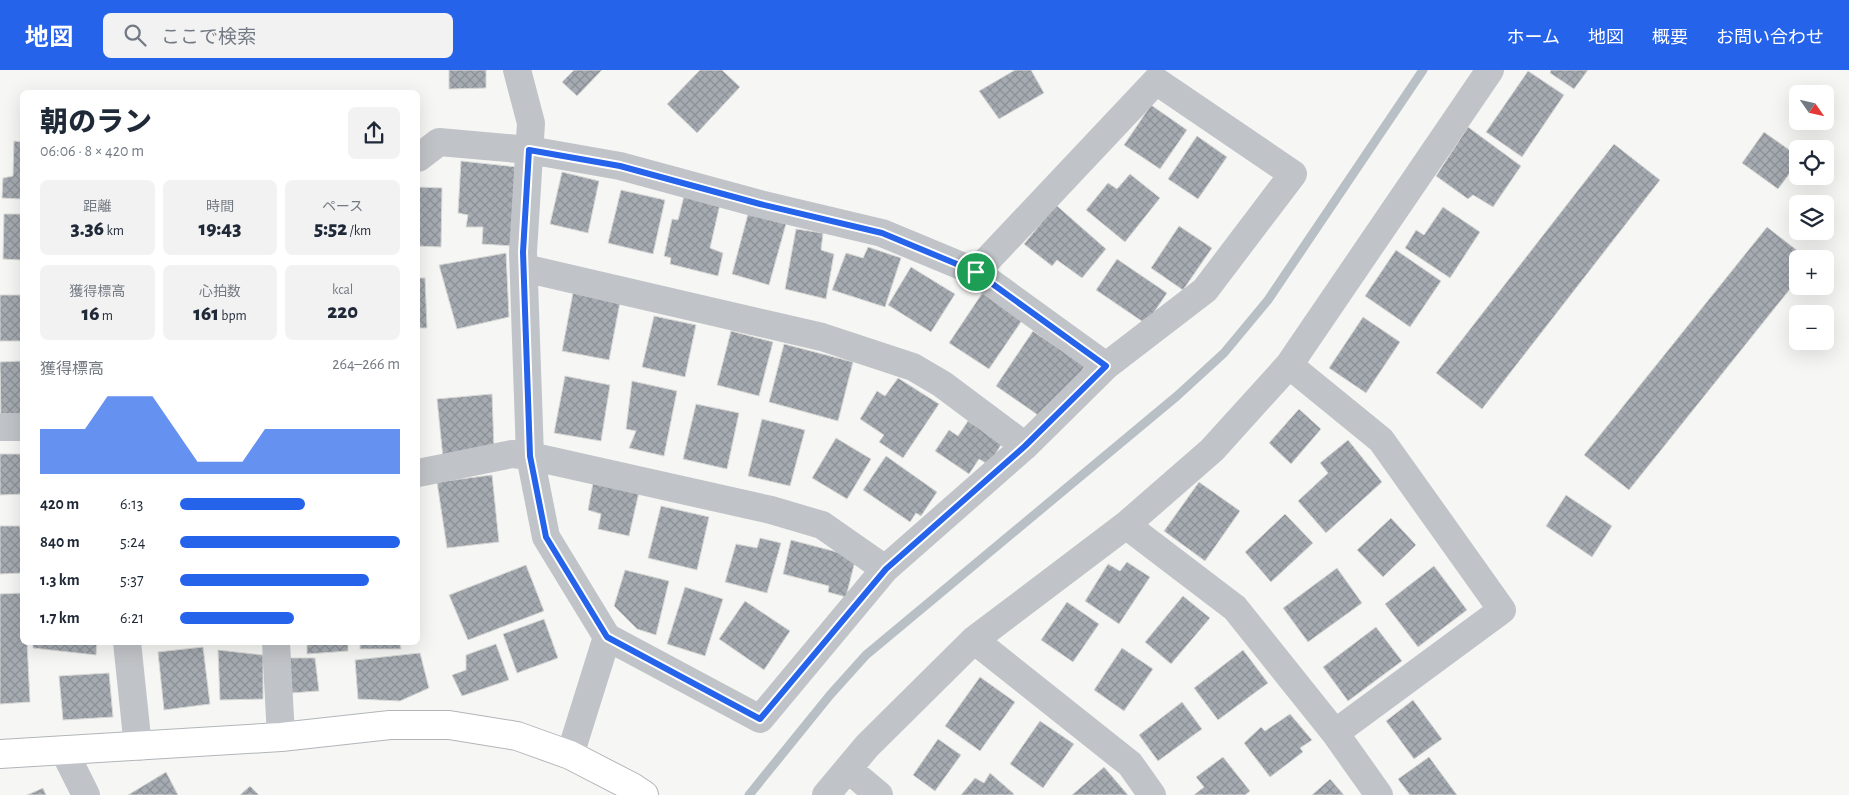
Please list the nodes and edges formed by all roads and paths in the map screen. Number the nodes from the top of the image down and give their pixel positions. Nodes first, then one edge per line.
1 (517, 70) edge
2 (1490, 70) edge
3 (1162, 76) edge
4 (529, 150) junction
5 (420, 156) edge
6 (524, 268) junction
7 (976, 272) junction
8 (1289, 365) junction
9 (1106, 366) junction
10 (0, 427) edge
11 (20, 427) edge
12 (1025, 446) junction
13 (530, 456) junction
14 (420, 473) edge
15 (1126, 525) junction
16 (886, 569) junction
17 (607, 637) junction
18 (974, 640) junction
19 (127, 645) edge
20 (276, 645) edge
21 (1335, 733) junction
22 (281, 737) junction
23 (138, 747) junction
24 (64, 751) junction
25 (0, 754) edge
26 (570, 755) junction
27 (848, 769) junction
28 (86, 795) edge
29 (644, 795) edge
30 (826, 795) edge
31 (879, 795) edge
32 (1152, 795) edge
33 (1379, 795) edge

1 - 4 street
2 - 8 street
3 - 7 street
3 - 9 street
4 - 5 street
4 - 6 street
4 - 7 street
6 - 12 street
6 - 13 street
7 - 9 street
8 - 15 street
8 - 21 street
9 - 12 street
10 - 11 street
12 - 16 street
13 - 14 street
13 - 16 street
13 - 17 street
15 - 18 street
15 - 21 street
16 - 17 street
17 - 26 street
18 - 27 street
18 - 32 street
19 - 23 street
20 - 22 street
21 - 33 street
22 - 23 street
22 - 26 street
23 - 24 street
24 - 25 street
24 - 28 street
26 - 29 street
27 - 30 street
27 - 31 street

